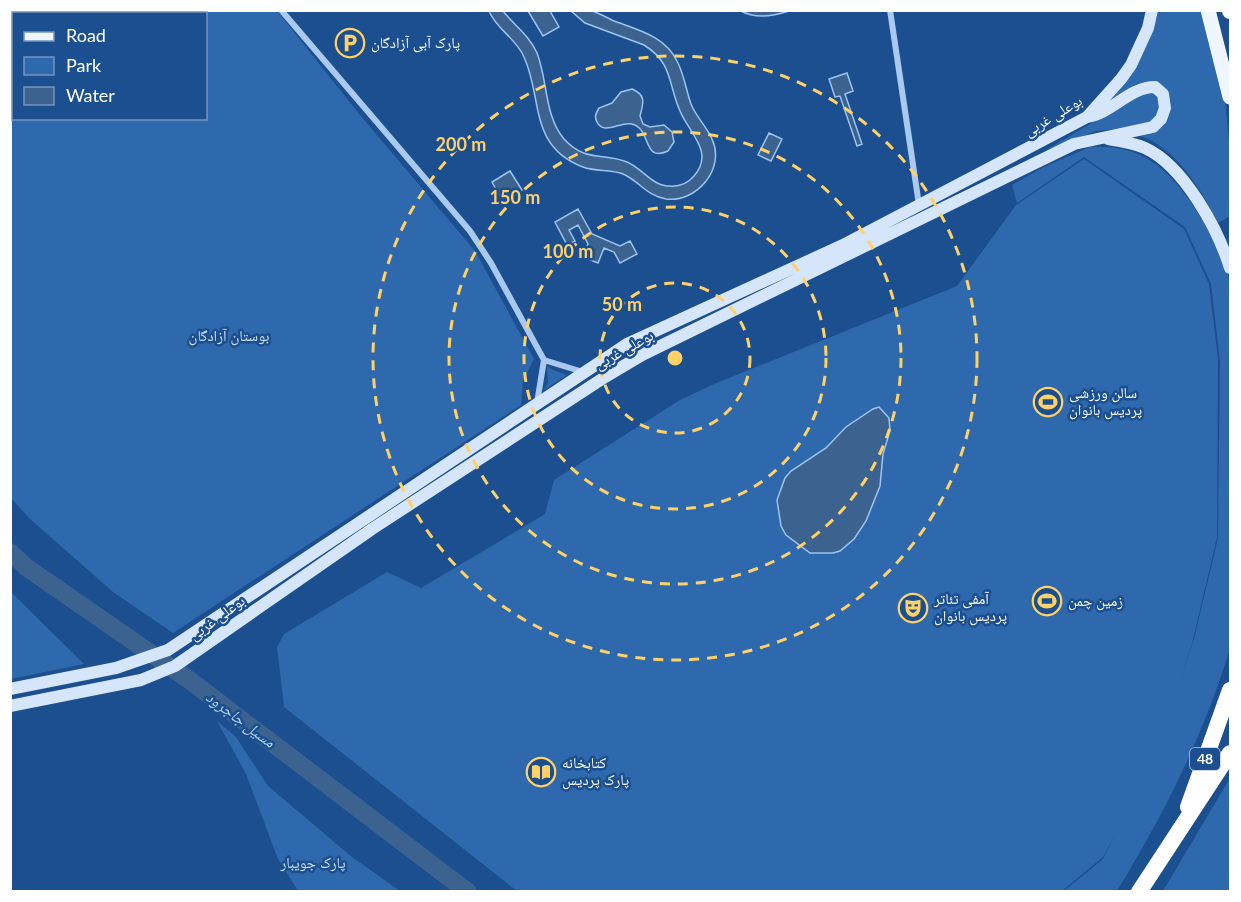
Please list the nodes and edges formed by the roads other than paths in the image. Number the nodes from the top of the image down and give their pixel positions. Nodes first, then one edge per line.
1 (281, 10) edge
2 (890, 10) edge
3 (1152, 10) edge
4 (1208, 10) edge
5 (1230, 97) edge
6 (1086, 117) junction
7 (1101, 138) junction
8 (919, 206) junction
9 (1230, 268) edge
10 (544, 360) junction
11 (584, 372) junction
12 (537, 404) junction
13 (10, 689) edge
14 (1230, 690) edge
15 (10, 706) edge
16 (1230, 753) edge
17 (1181, 828) junction
18 (1139, 891) edge

1 - 10 street
2 - 8 street
3 - 6 main road, بوعلی غربی
4 - 5 main road
6 - 7 main road
6 - 8 main road, بوعلی غربی
7 - 9 main road, بوعلی غربی
7 - 15 main road, بوعلی غربی
8 - 11 main road, بوعلی غربی
10 - 11 street
10 - 12 street
11 - 12 main road, بوعلی غربی
12 - 13 main road, بوعلی غربی
14 - 17 highway, 48
16 - 17 highway
17 - 18 highway

